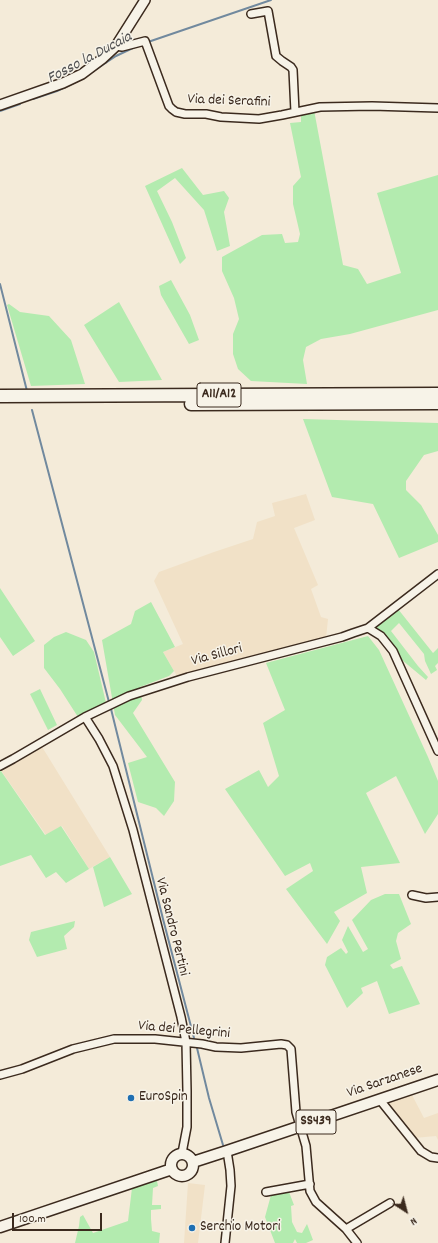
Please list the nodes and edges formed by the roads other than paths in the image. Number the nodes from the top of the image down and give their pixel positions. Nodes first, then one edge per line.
1 (145, 0) edge
2 (251, 14) dead end
3 (116, 46) junction
4 (0, 105) edge
5 (438, 108) edge
6 (295, 112) junction
7 (438, 394) edge
8 (0, 396) edge
9 (438, 403) edge
10 (0, 404) edge
11 (438, 574) edge
12 (368, 628) junction
13 (85, 717) junction
14 (438, 751) edge
15 (0, 766) edge
16 (412, 894) dead end
17 (438, 897) edge
18 (186, 1042) junction
19 (0, 1074) edge
20 (438, 1080) edge
21 (380, 1100) junction
22 (300, 1127) junction
23 (227, 1152) junction
24 (182, 1153) junction
25 (438, 1158) edge
26 (194, 1162) junction
27 (172, 1169) junction
28 (310, 1184) junction
29 (266, 1192) dead end
30 (390, 1204) dead end
31 (0, 1227) edge
32 (346, 1229) junction
33 (225, 1243) edge
34 (357, 1243) edge

1 - 3 main road
2 - 6 street
3 - 4 main road
3 - 6 street, Via dei Serafini
5 - 6 street, Via dei Serafini
7 - 8 highway, A11/A12
9 - 10 highway, A11/A12
11 - 12 street, Via Sillori
12 - 13 street, Via Sillori
12 - 14 street
13 - 15 street, Via Sillori
13 - 18 street, Via Sandro Pertini
16 - 17 street
18 - 19 street, Via dei Pellegrini
18 - 22 street, Via dei Pellegrini
18 - 24 street, Via Sandro Pertini
20 - 21 main road, Via Sarzanese / SS439
21 - 22 main road, Via Sarzanese / SS439
21 - 25 street
22 - 23 main road, Via Sarzanese / SS439
22 - 28 street
23 - 26 main road, Via Sarzanese / SS439
23 - 33 street
24 - 26 main road
24 - 27 main road
26 - 27 main road
27 - 31 main road
28 - 29 street
28 - 32 street
30 - 32 street
32 - 34 street

